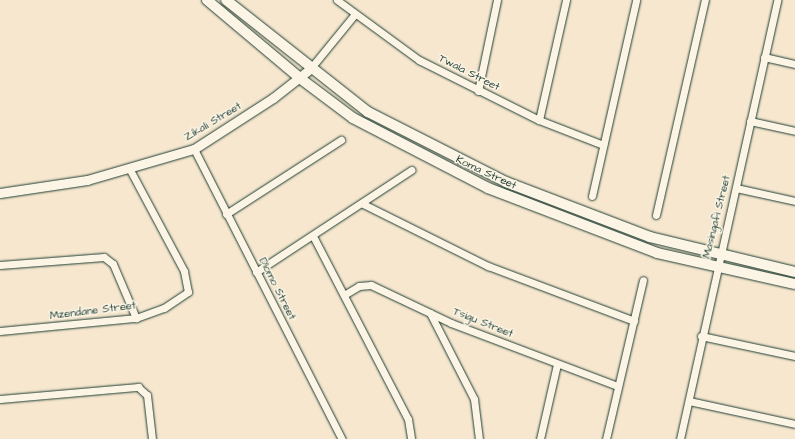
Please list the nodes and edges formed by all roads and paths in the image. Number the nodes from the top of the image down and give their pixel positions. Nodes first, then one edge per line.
1 (206, 0) edge
2 (226, 0) edge
3 (336, 0) edge
4 (497, 0) edge
5 (566, 0) edge
6 (636, 0) edge
7 (705, 0) edge
8 (777, 0) edge
9 (355, 14) junction
10 (764, 57) junction
11 (795, 64) edge
12 (310, 69) junction
13 (301, 79) junction
14 (478, 91) junction
15 (539, 120) junction
16 (750, 121) junction
17 (795, 131) edge
18 (341, 140) dead end
19 (603, 145) junction
20 (194, 149) junction
21 (129, 168) junction
22 (411, 170) dead end
23 (736, 188) junction
24 (0, 193) edge
25 (592, 196) dead end
26 (795, 201) edge
27 (363, 204) junction
28 (226, 214) junction
29 (656, 216) dead end
30 (313, 236) junction
31 (720, 254) junction
32 (0, 265) edge
33 (716, 268) junction
34 (256, 272) junction
35 (795, 272) edge
36 (643, 280) dead end
37 (795, 284) edge
38 (344, 295) junction
39 (430, 313) junction
40 (136, 318) junction
41 (634, 321) junction
42 (0, 331) edge
43 (702, 336) junction
44 (795, 356) edge
45 (557, 364) junction
46 (618, 386) junction
47 (0, 399) edge
48 (689, 401) junction
49 (795, 424) edge
50 (152, 439) edge
51 (342, 439) edge
52 (411, 439) edge
53 (479, 439) edge
54 (540, 439) edge
55 (606, 439) edge
56 (680, 439) edge

1 - 13 main road, Koma Street
2 - 12 main road, Koma Street
3 - 9 street, Twala Street
4 - 14 street
5 - 15 street
6 - 19 street
7 - 29 street
8 - 10 street, Masingafi Street
9 - 12 street, Zikali Street
9 - 14 street, Twala Street
10 - 11 street
10 - 16 street, Masingafi Street
12 - 13 street, Zikali Street
12 - 31 main road, Koma Street
13 - 20 street, Zikali Street
13 - 33 main road, Koma Street
14 - 15 street, Twala Street
15 - 19 street, Twala Street
16 - 17 street
16 - 23 street, Masingafi Street
18 - 28 street
19 - 25 street
20 - 21 street, Zikali Street
20 - 28 street, Dlomo Street
21 - 24 street, Zikali Street
21 - 40 street, Mzendane Street
22 - 27 street
23 - 26 street
23 - 31 street, Masingafi Street
27 - 30 street
27 - 41 street
28 - 34 street, Dlomo Street
30 - 34 street
30 - 38 street
31 - 33 street, Masingafi Street
31 - 35 main road, Koma Street
32 - 40 street
33 - 37 main road, Koma Street
33 - 43 street, Masingafi Street
34 - 51 street, Dlomo Street
36 - 41 street
38 - 39 street, Tsigu Street
38 - 52 street
39 - 45 street, Tsigu Street
39 - 53 street
40 - 42 street, Mzendane Street
41 - 46 street
43 - 44 street
43 - 48 street, Masingafi Street
45 - 46 street, Tsigu Street
45 - 54 street
46 - 55 street
47 - 50 street
48 - 49 street
48 - 56 street, Masingafi Street

